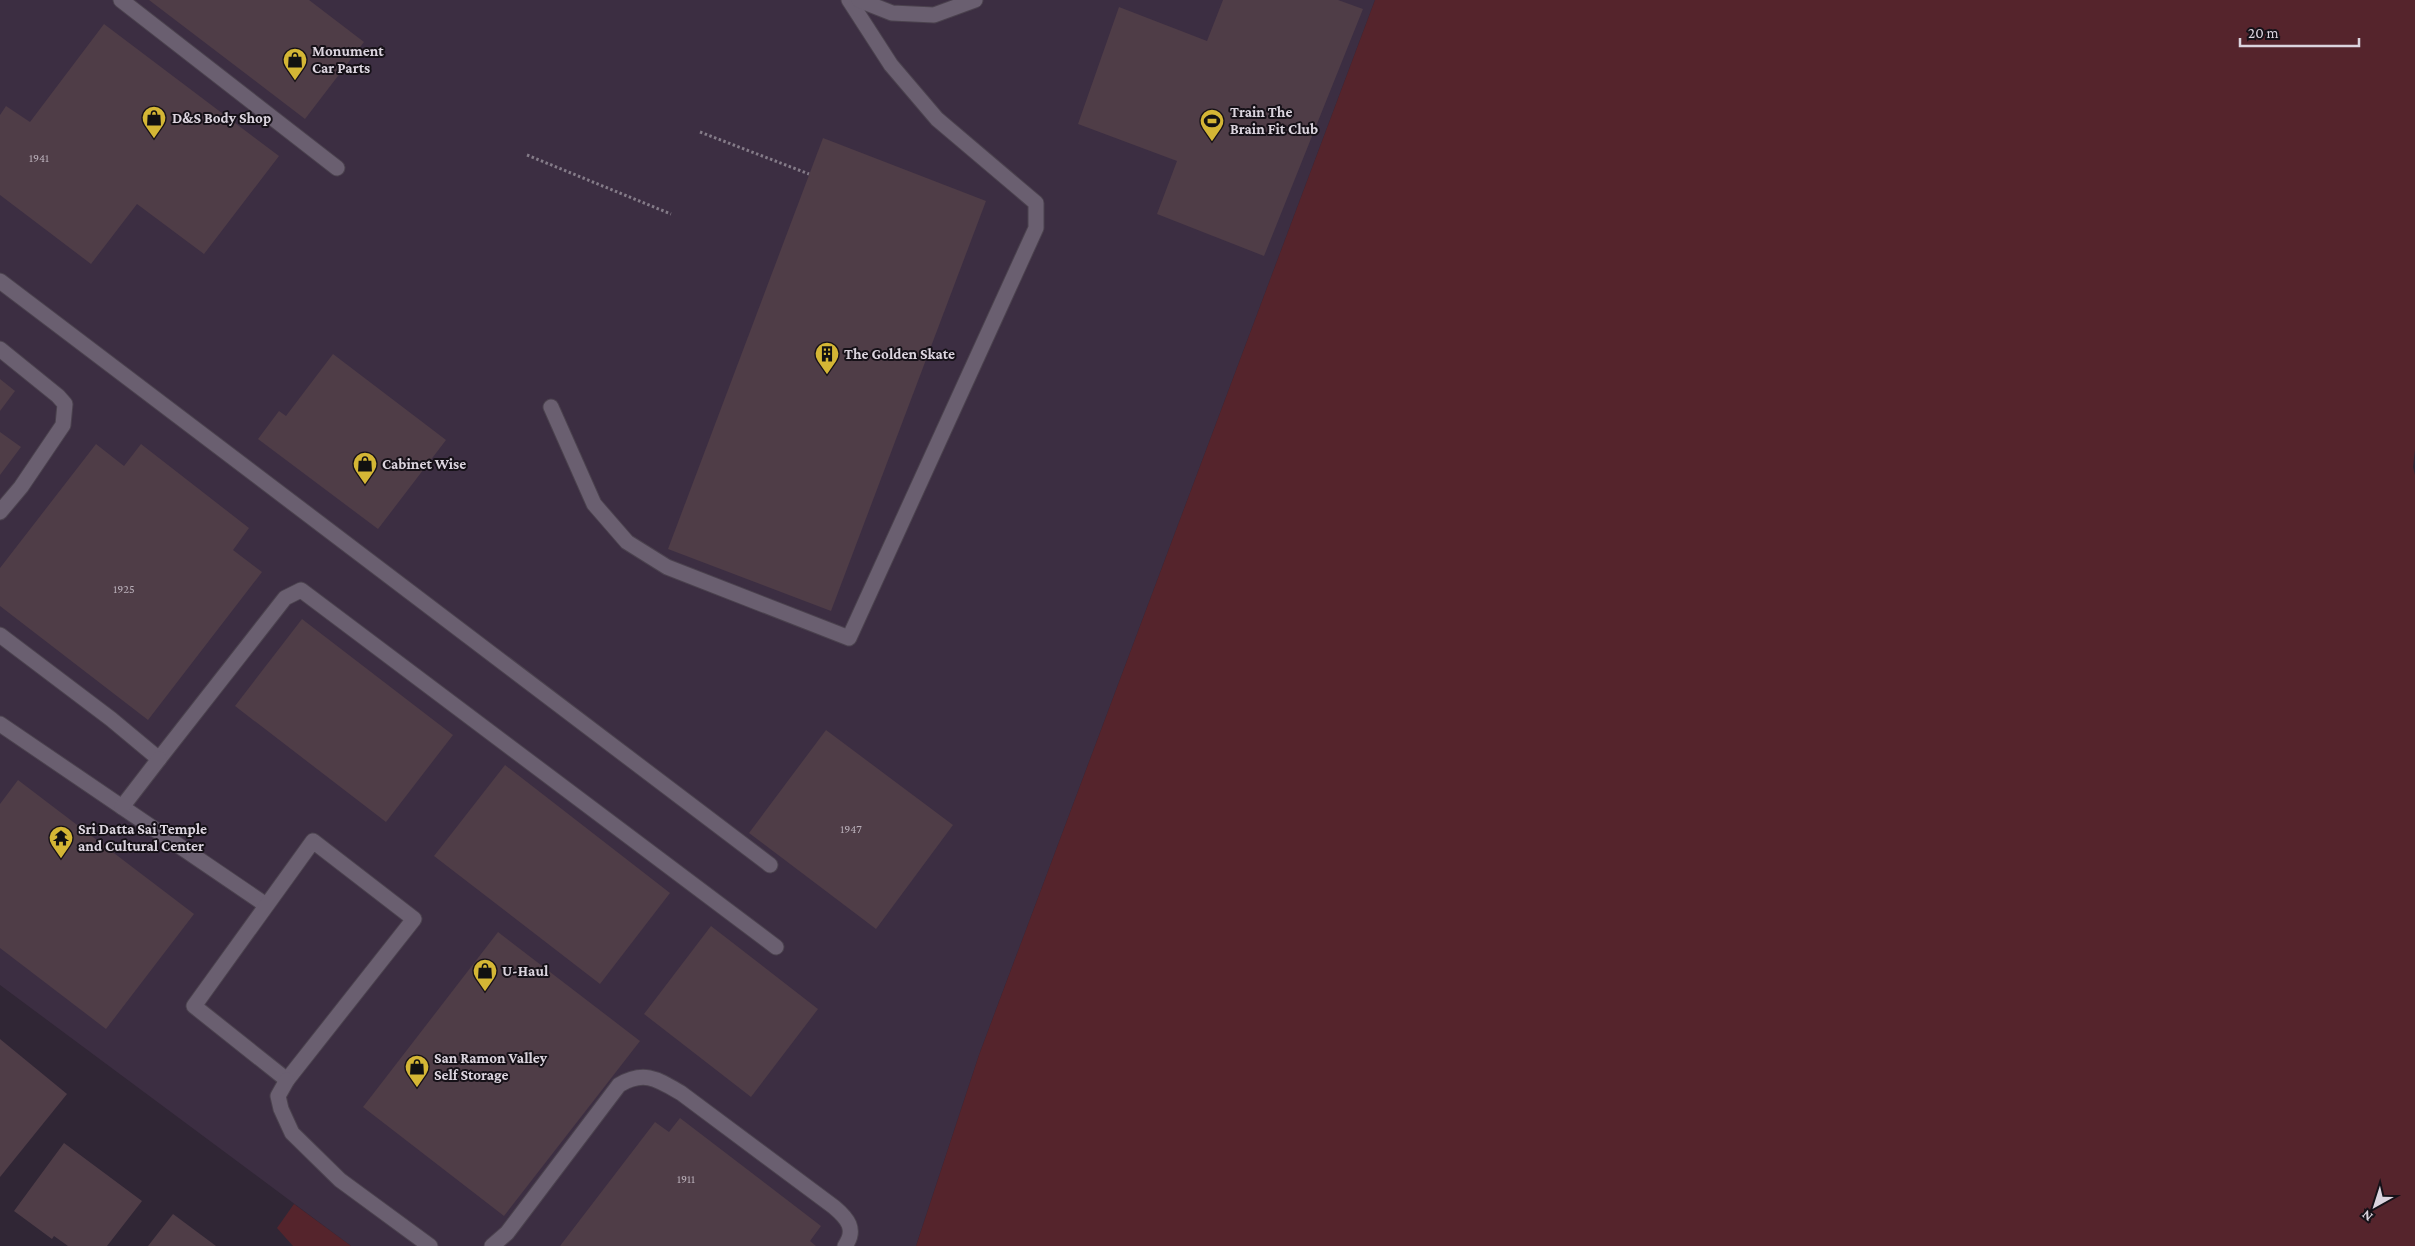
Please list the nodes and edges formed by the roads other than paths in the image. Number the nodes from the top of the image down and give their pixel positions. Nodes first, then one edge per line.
1 (121, 0) edge
2 (849, 0) edge
3 (859, 0) edge
4 (975, 0) edge
5 (337, 168) dead end
6 (0, 280) edge
7 (0, 349) edge
8 (551, 407) dead end
9 (0, 512) edge
10 (0, 635) edge
11 (0, 724) edge
12 (159, 759) junction
13 (122, 807) junction
14 (770, 865) dead end
15 (266, 905) junction
16 (776, 947) dead end
17 (287, 1080) junction
18 (430, 1246) edge
19 (492, 1246) edge
20 (845, 1246) edge

1 - 5 street
2 - 8 street
3 - 4 street
6 - 14 street
7 - 9 street
10 - 12 street
11 - 13 street
12 - 13 street
12 - 16 street
13 - 15 street
15 - 17 street
15 - 17 street
17 - 18 street
19 - 20 street

